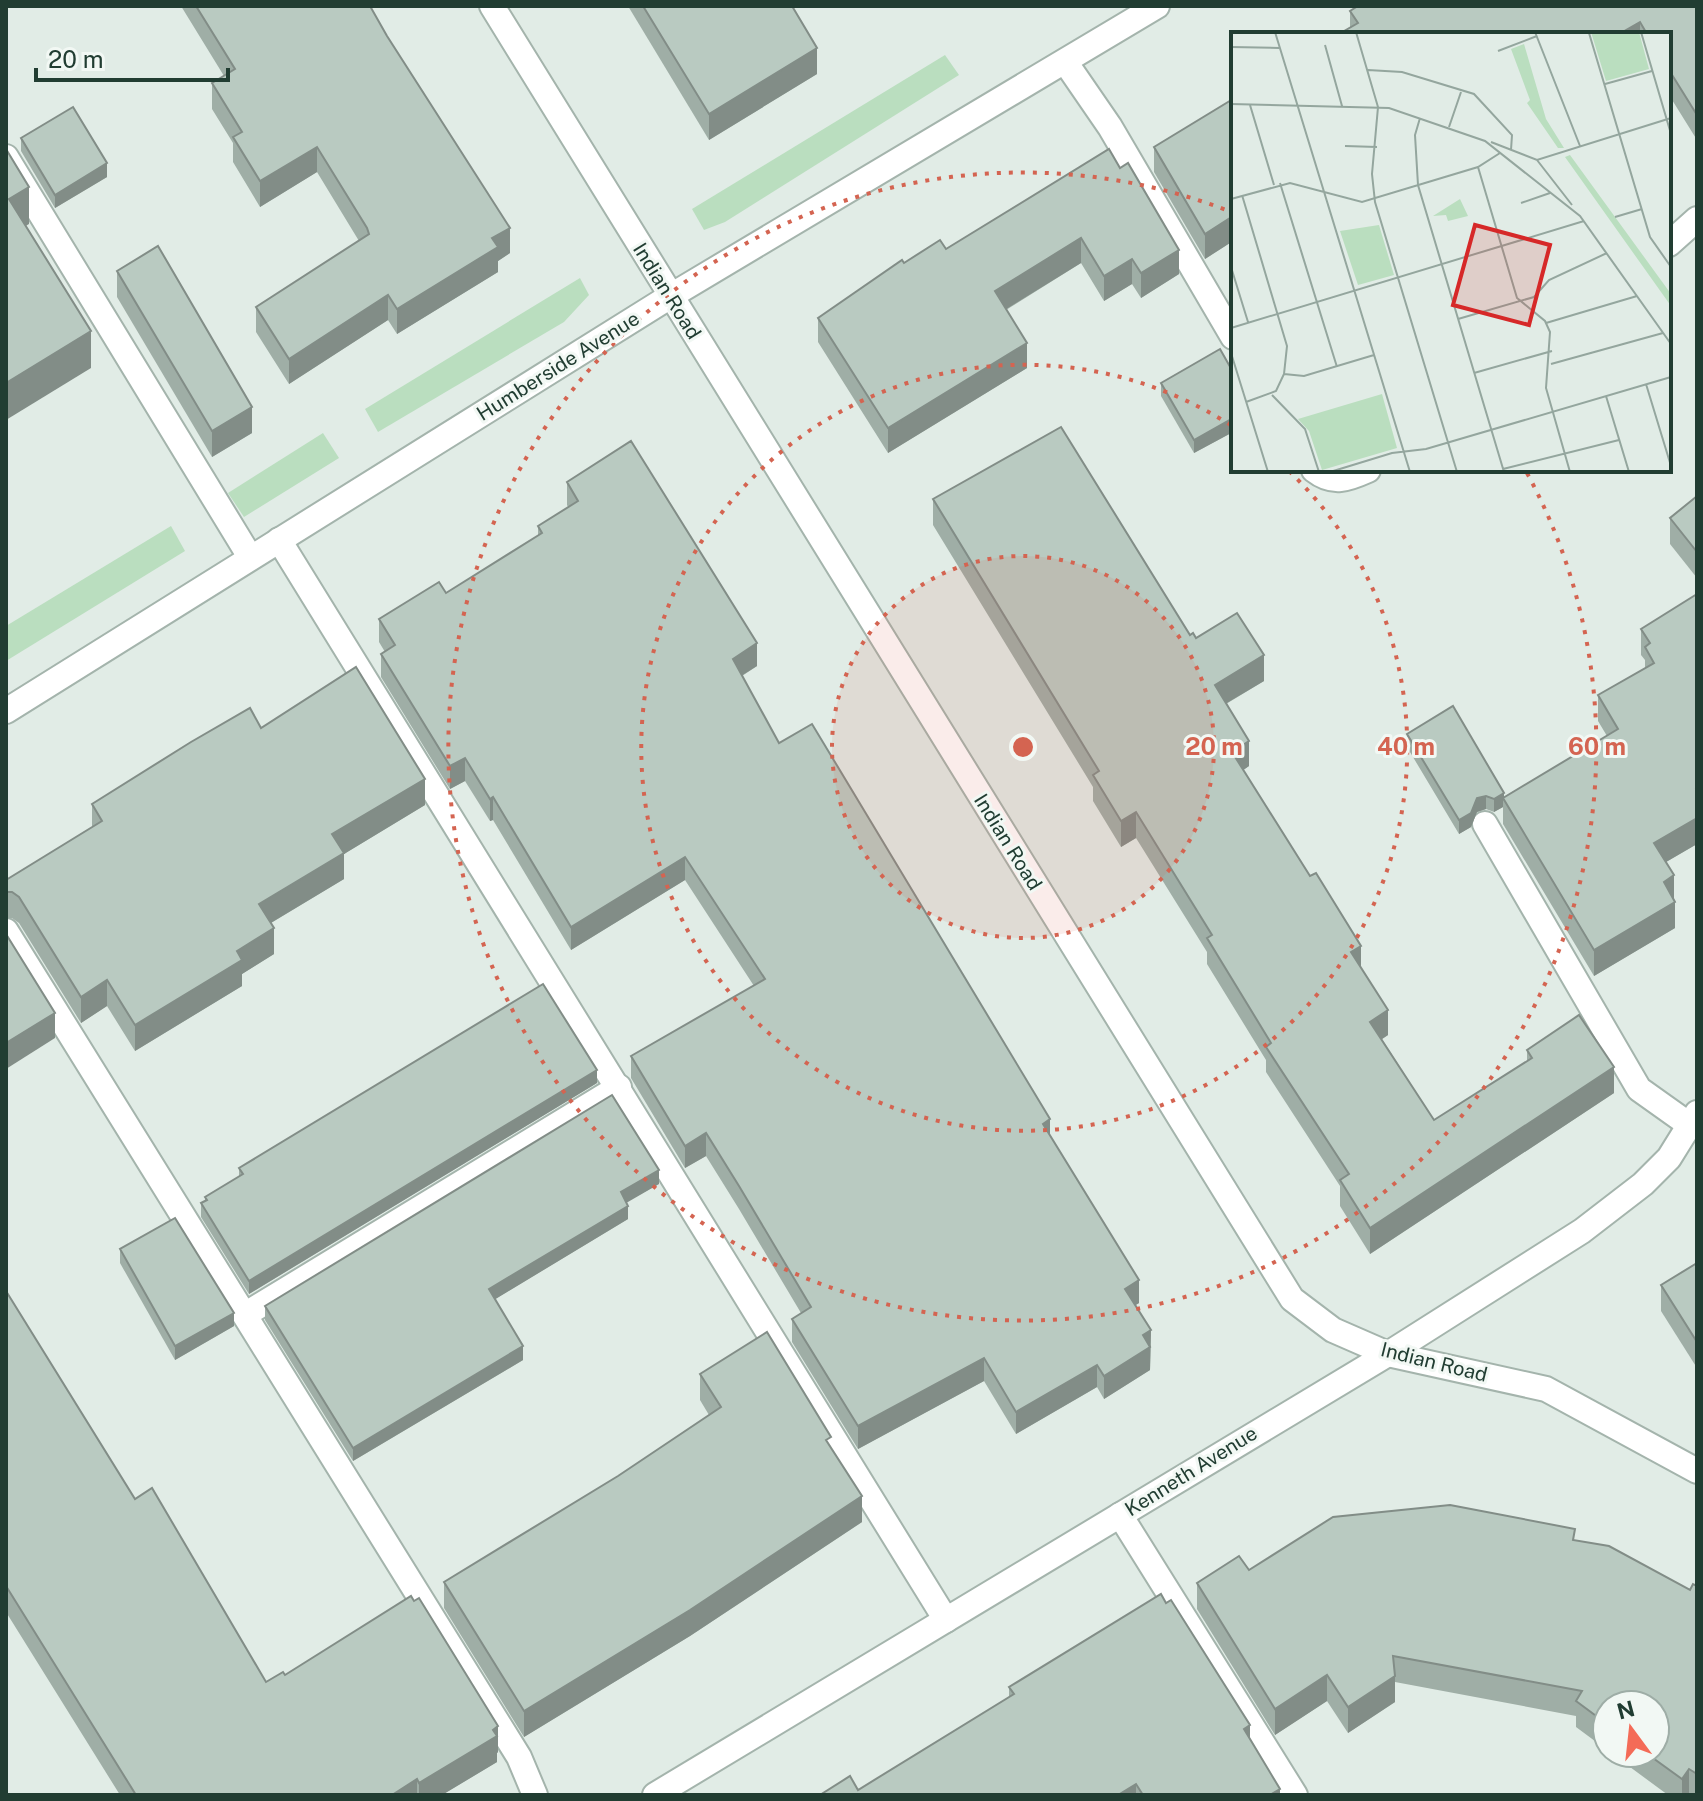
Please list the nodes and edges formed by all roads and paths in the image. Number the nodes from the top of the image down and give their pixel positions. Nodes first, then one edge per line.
1 (492, 6) edge
2 (1157, 6) edge
3 (1066, 63) junction
4 (6, 157) edge
5 (1697, 219) edge
6 (1671, 242) edge
7 (669, 297) junction
8 (1231, 334) edge
9 (1317, 472) edge
10 (1363, 472) edge
11 (279, 540) junction
12 (250, 557) junction
13 (6, 711) edge
14 (1485, 824) dead end
15 (6, 931) edge
16 (619, 1087) junction
17 (1694, 1119) edge
18 (246, 1314) junction
19 (1388, 1354) junction
20 (1697, 1471) edge
21 (1120, 1515) junction
22 (946, 1620) junction
23 (535, 1795) edge
24 (655, 1795) edge
25 (1295, 1795) edge

1 - 7 street, Indian Road
2 - 3 street, Humberside Avenue
3 - 7 street, Humberside Avenue
3 - 8 street
4 - 12 street
5 - 6 street
7 - 11 street, Humberside Avenue
7 - 19 street, Indian Road
9 - 10 street
11 - 12 street, Humberside Avenue
11 - 16 street
12 - 13 street, Humberside Avenue
14 - 17 street
15 - 18 street
16 - 18 street
16 - 22 street
17 - 19 street, Kenneth Avenue
18 - 23 street
19 - 20 street, Indian Road
19 - 21 street, Kenneth Avenue
21 - 22 street, Kenneth Avenue
21 - 25 street
22 - 24 street, Kenneth Avenue

